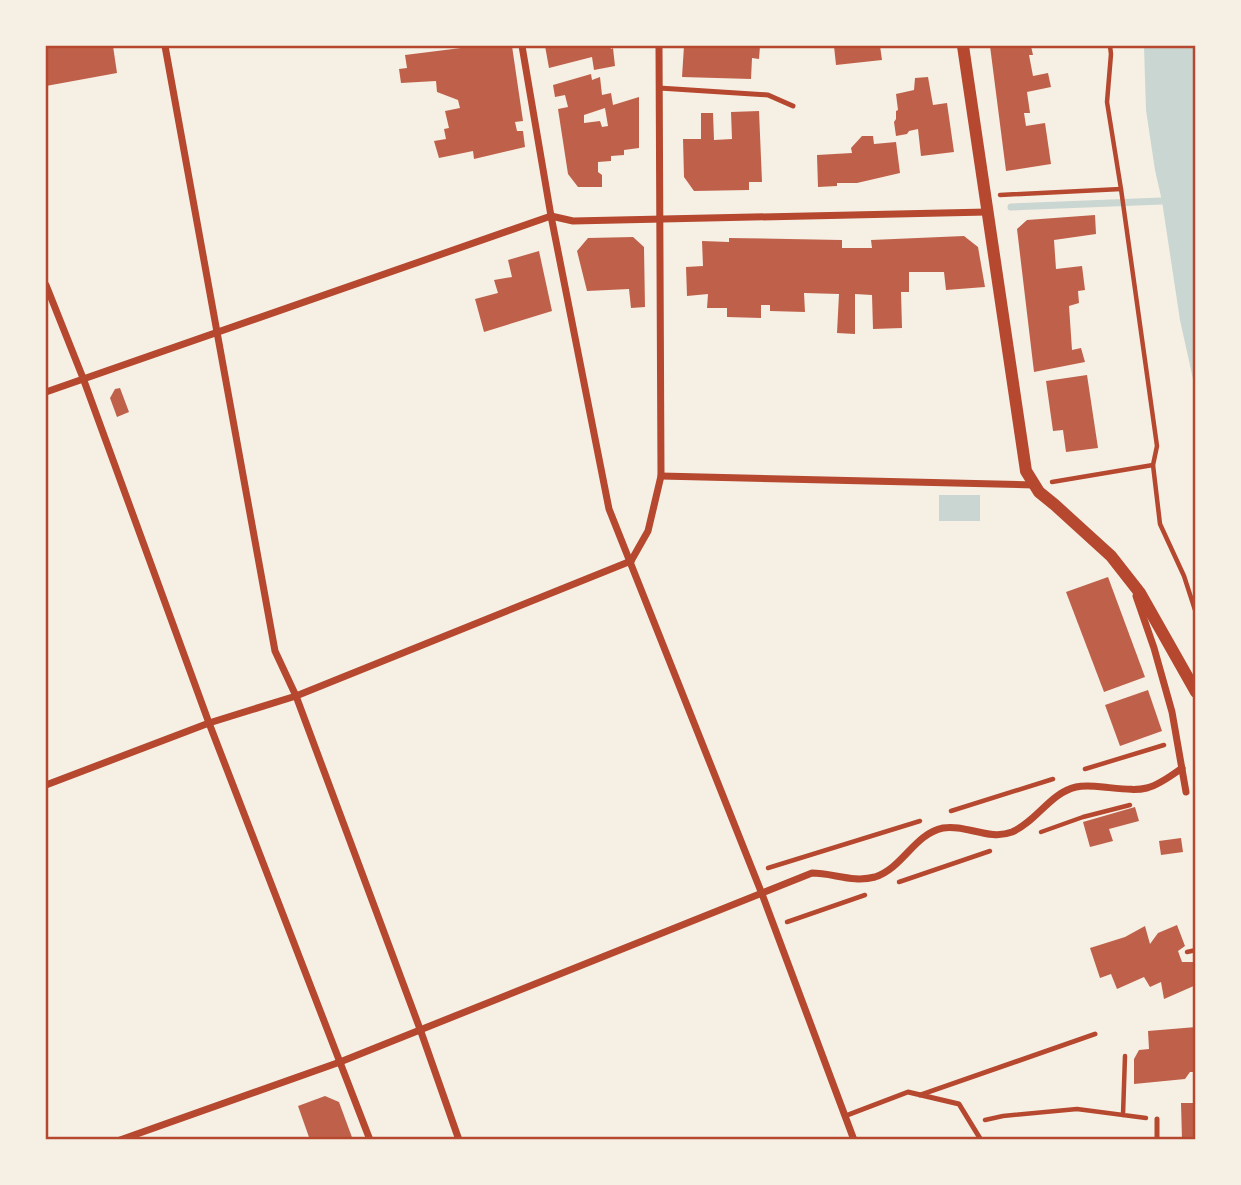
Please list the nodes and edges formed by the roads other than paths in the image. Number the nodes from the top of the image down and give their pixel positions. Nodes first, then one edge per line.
1 (165, 46) edge
2 (522, 46) edge
3 (659, 46) edge
4 (963, 46) edge
5 (659, 88) junction
6 (793, 106) dead end
7 (987, 212) junction
8 (551, 216) junction
9 (659, 219) junction
10 (46, 285) edge
11 (218, 331) junction
12 (83, 378) junction
13 (46, 392) edge
14 (661, 476) junction
15 (1034, 485) junction
16 (631, 561) junction
17 (1140, 593) junction
18 (1195, 692) edge
19 (296, 695) junction
20 (209, 723) junction
21 (1182, 768) junction
22 (46, 785) edge
23 (1186, 792) dead end
24 (762, 894) junction
25 (420, 1029) junction
26 (1095, 1034) dead end
27 (340, 1062) junction
28 (920, 1095) junction
29 (845, 1116) junction
30 (1157, 1119) road end
31 (120, 1139) edge
32 (370, 1139) edge
33 (459, 1139) edge
34 (854, 1139) edge
35 (981, 1139) edge
36 (1157, 1139) edge

1 - 11 street
2 - 8 street
3 - 5 street
4 - 7 street
5 - 6 lane
5 - 9 street
7 - 9 street
7 - 15 street
8 - 9 street
8 - 11 street
8 - 16 street
9 - 14 street
10 - 12 street
11 - 12 street
11 - 19 street
12 - 13 street
12 - 20 street
14 - 15 street
14 - 16 street
15 - 17 street
16 - 19 street
16 - 24 street
17 - 18 street
17 - 21 street
19 - 20 street
19 - 25 street
20 - 22 street
20 - 27 street
21 - 23 street
21 - 24 street
24 - 25 street
24 - 29 street
25 - 27 street
25 - 33 street
26 - 28 lane
27 - 31 street
27 - 32 street
28 - 29 lane
28 - 35 lane
29 - 34 street
30 - 36 lane

